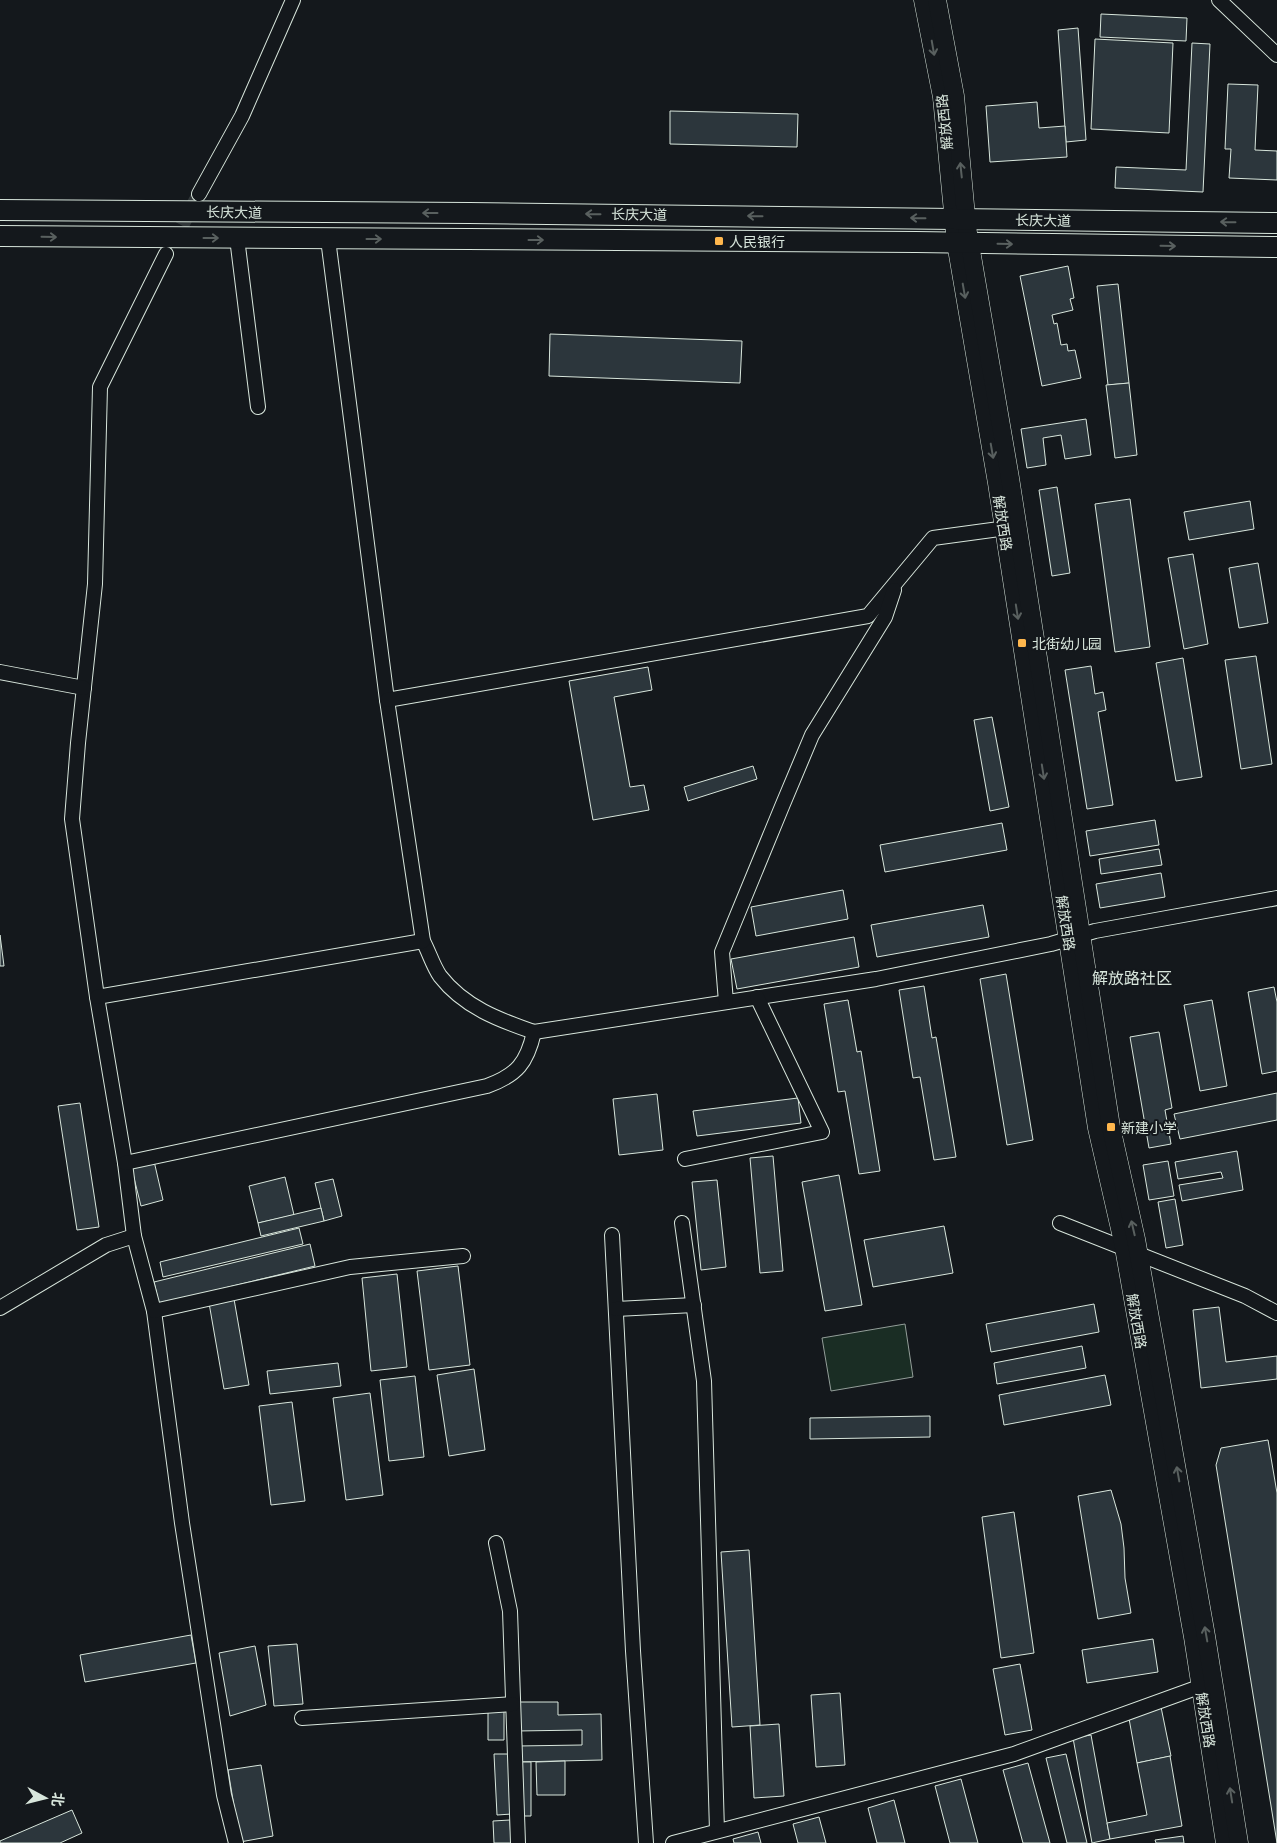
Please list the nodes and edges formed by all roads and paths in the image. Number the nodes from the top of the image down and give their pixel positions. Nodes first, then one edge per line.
1 (293, 0) edge
2 (923, 0) edge
3 (937, 0) edge
4 (1220, 0) edge
5 (1277, 55) edge
6 (199, 194) tunnel mouth
7 (0, 210) edge
8 (960, 218) junction
9 (1277, 223) edge
10 (0, 236) edge
11 (237, 238) junction
12 (328, 239) junction
13 (963, 243) junction
14 (1277, 247) edge
15 (166, 254) tunnel mouth
16 (258, 407) dead end
17 (1011, 527) junction
18 (897, 580) junction
19 (0, 672) edge
20 (84, 688) junction
21 (387, 700) junction
22 (1277, 898) edge
23 (1075, 937) junction
24 (423, 941) junction
25 (97, 997) junction
26 (757, 997) junction
27 (726, 1002) junction
28 (534, 1032) junction
29 (685, 1159) dead end
30 (125, 1163) junction
31 (682, 1223) dead end
32 (1060, 1223) dead end
33 (612, 1235) dead end
34 (134, 1236) junction
35 (1131, 1251) junction
36 (463, 1256) dead end
37 (694, 1305) junction
38 (0, 1308) edge
39 (616, 1309) junction
40 (154, 1311) junction
41 (1277, 1313) edge
42 (496, 1542) dead end
43 (1207, 1684) junction
44 (514, 1704) junction
45 (302, 1718) dead end
46 (717, 1831) junction
47 (236, 1843) edge
48 (518, 1843) edge
49 (646, 1843) edge
50 (673, 1843) edge
51 (1225, 1843) edge
52 (1239, 1843) edge

1 - 6 street
2 -> 8 street, 解放西路
8 -> 3 street, 解放西路
4 - 5 street
8 -> 7 main road, 长庆大道
9 -> 8 main road, 长庆大道
8 - 13 street, 解放西路
10 -> 11 main road, 长庆大道
11 - 12 main road, 长庆大道
11 - 16 street
12 -> 13 main road, 长庆大道
12 - 21 street
13 -> 14 main road, 长庆大道
13 - 17 street, 解放西路
15 - 20 street
17 - 18 street
17 - 23 street, 解放西路
18 - 21 street
18 - 27 street
19 - 20 street
20 - 25 street
21 - 24 street
22 - 23 street
23 - 26 street
23 - 35 street, 解放西路
24 - 25 street
24 - 28 street
25 - 30 street
26 - 27 street
26 - 29 street
27 - 28 street
28 - 30 street
30 - 34 street
31 - 37 street
32 - 35 street
33 - 39 street
34 - 38 street
34 - 40 street
35 - 41 street
35 - 43 street, 解放西路
36 - 40 street
37 - 39 street
37 - 46 street
39 - 49 street
40 - 47 street
42 - 44 street
43 - 46 street
43 - 51 street, 解放西路
52 -> 43 street, 解放西路
44 - 45 street
44 - 48 street
46 - 50 street

